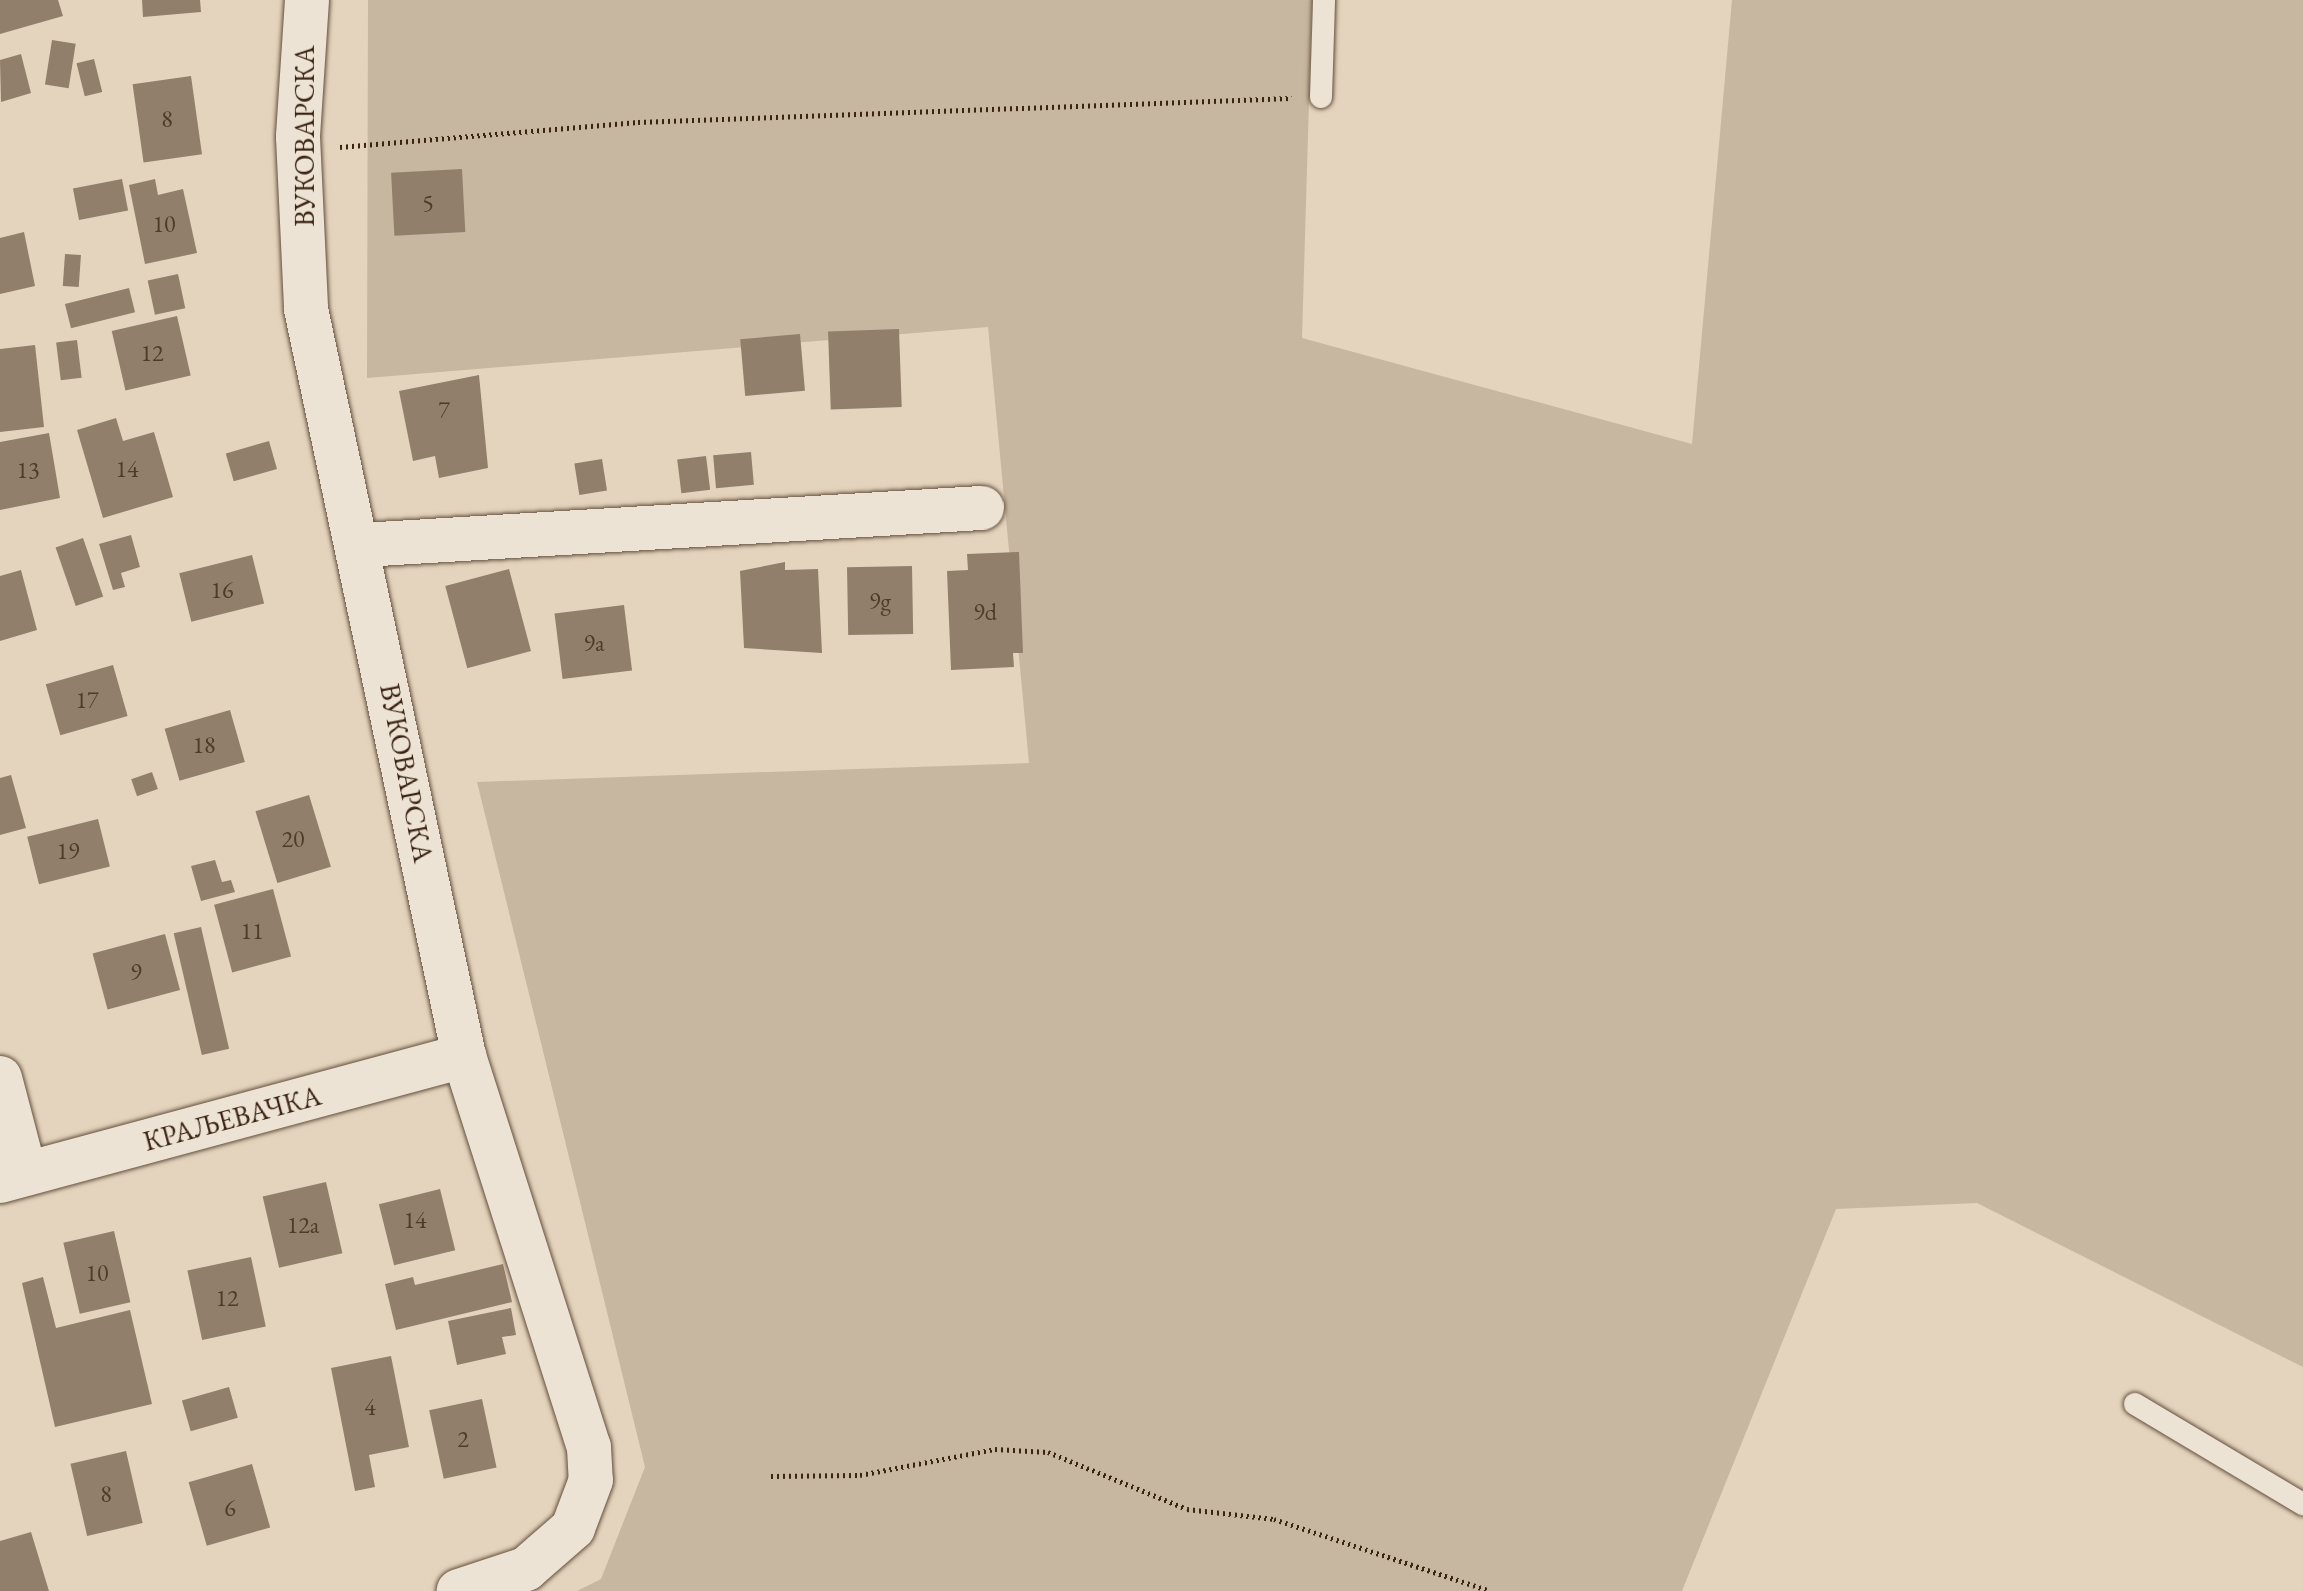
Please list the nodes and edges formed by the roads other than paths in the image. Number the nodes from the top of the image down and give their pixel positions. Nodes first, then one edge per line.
1 (307, 0) edge
2 (1324, 0) edge
3 (1321, 97) road end
4 (982, 508) dead end
5 (362, 545) junction
6 (464, 1056) junction
7 (0, 1078) edge
8 (13, 1177) edge
9 (2135, 1404) dead end
10 (2303, 1504) edge
11 (459, 1591) edge

1 - 5 street, ВУКОВАРСКА
2 - 3 lane
4 - 5 street
5 - 6 street, ВУКОВАРСКА
6 - 8 street, КРАЉЕВАЧКА
6 - 11 street, ВУКОВАРСКА
7 - 8 street
9 - 10 lane

